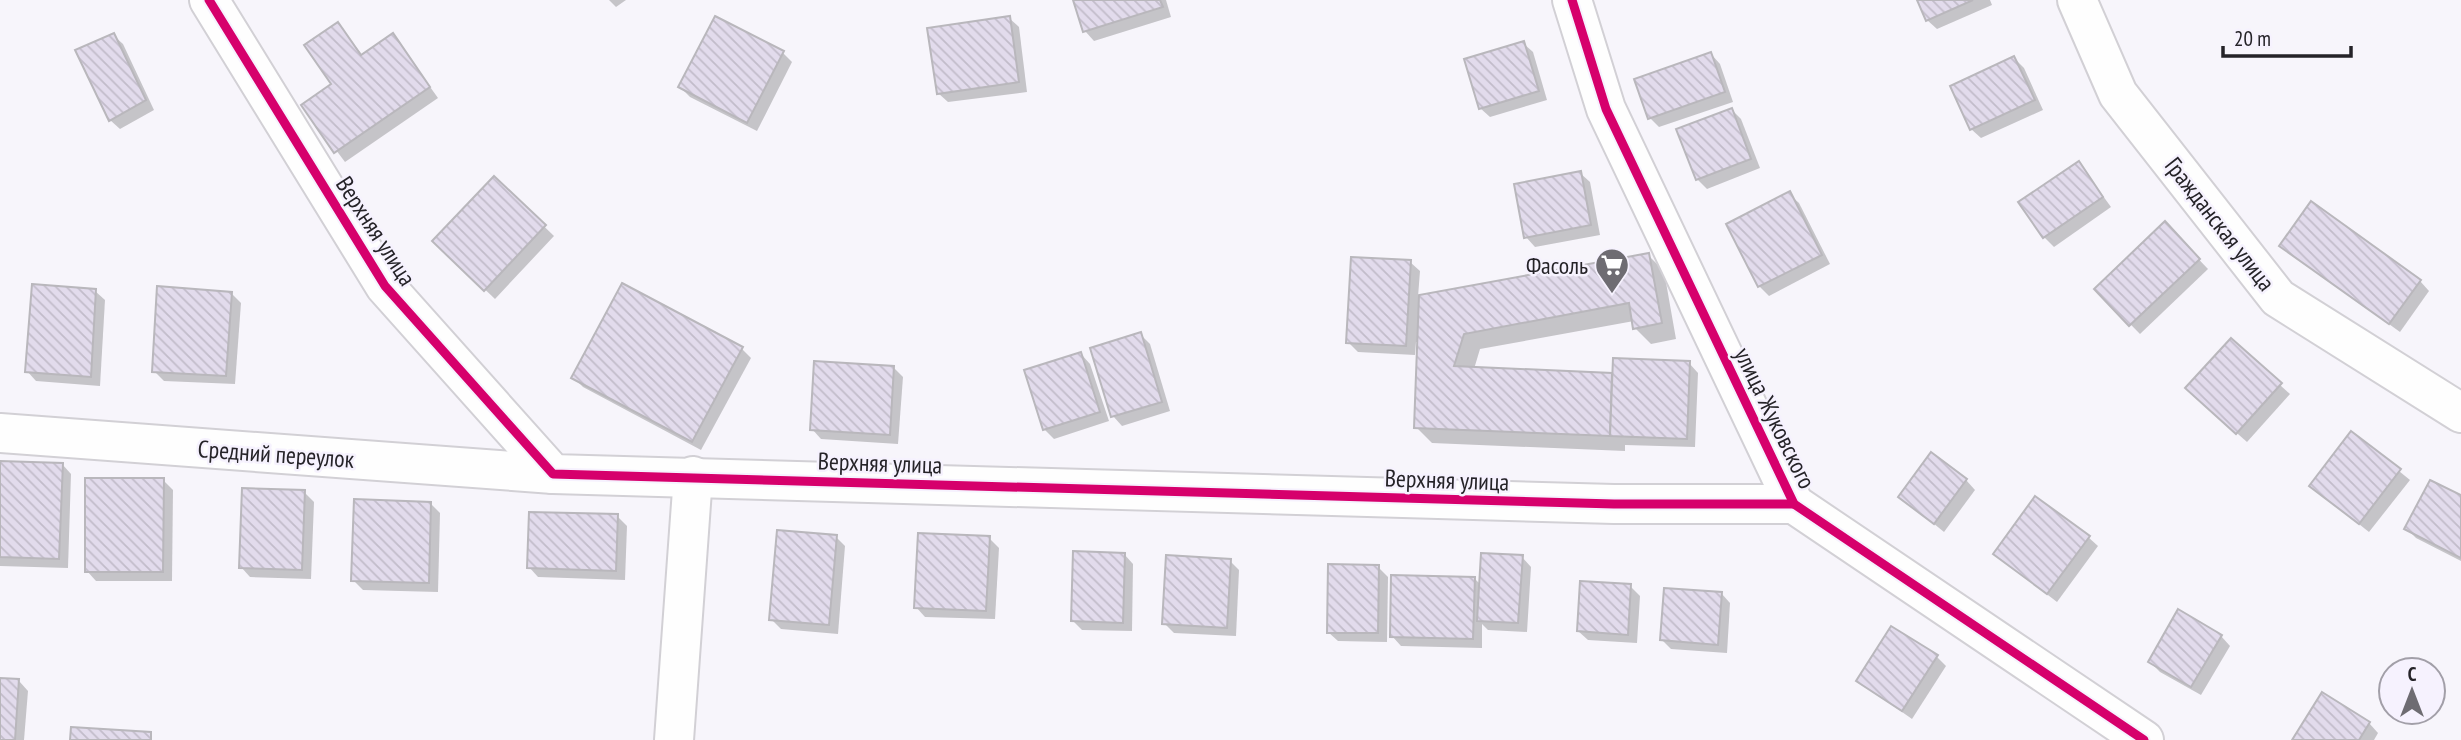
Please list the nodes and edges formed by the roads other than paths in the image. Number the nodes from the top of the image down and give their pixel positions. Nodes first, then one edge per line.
1 (209, 0) edge
2 (1572, 0) edge
3 (2077, 0) edge
4 (2461, 413) edge
5 (0, 433) edge
6 (552, 474) junction
7 (693, 476) junction
8 (1794, 505) junction
9 (674, 740) edge
10 (2144, 740) edge

1 - 6 street, Верхняя улица
2 - 8 street, улица Жуковского
3 - 4 street, Гражданская улица
5 - 6 street, Средний переулок
6 - 7 street, Верхняя улица
7 - 8 street, Верхняя улица
7 - 9 street
8 - 10 street, улица Жуковского

